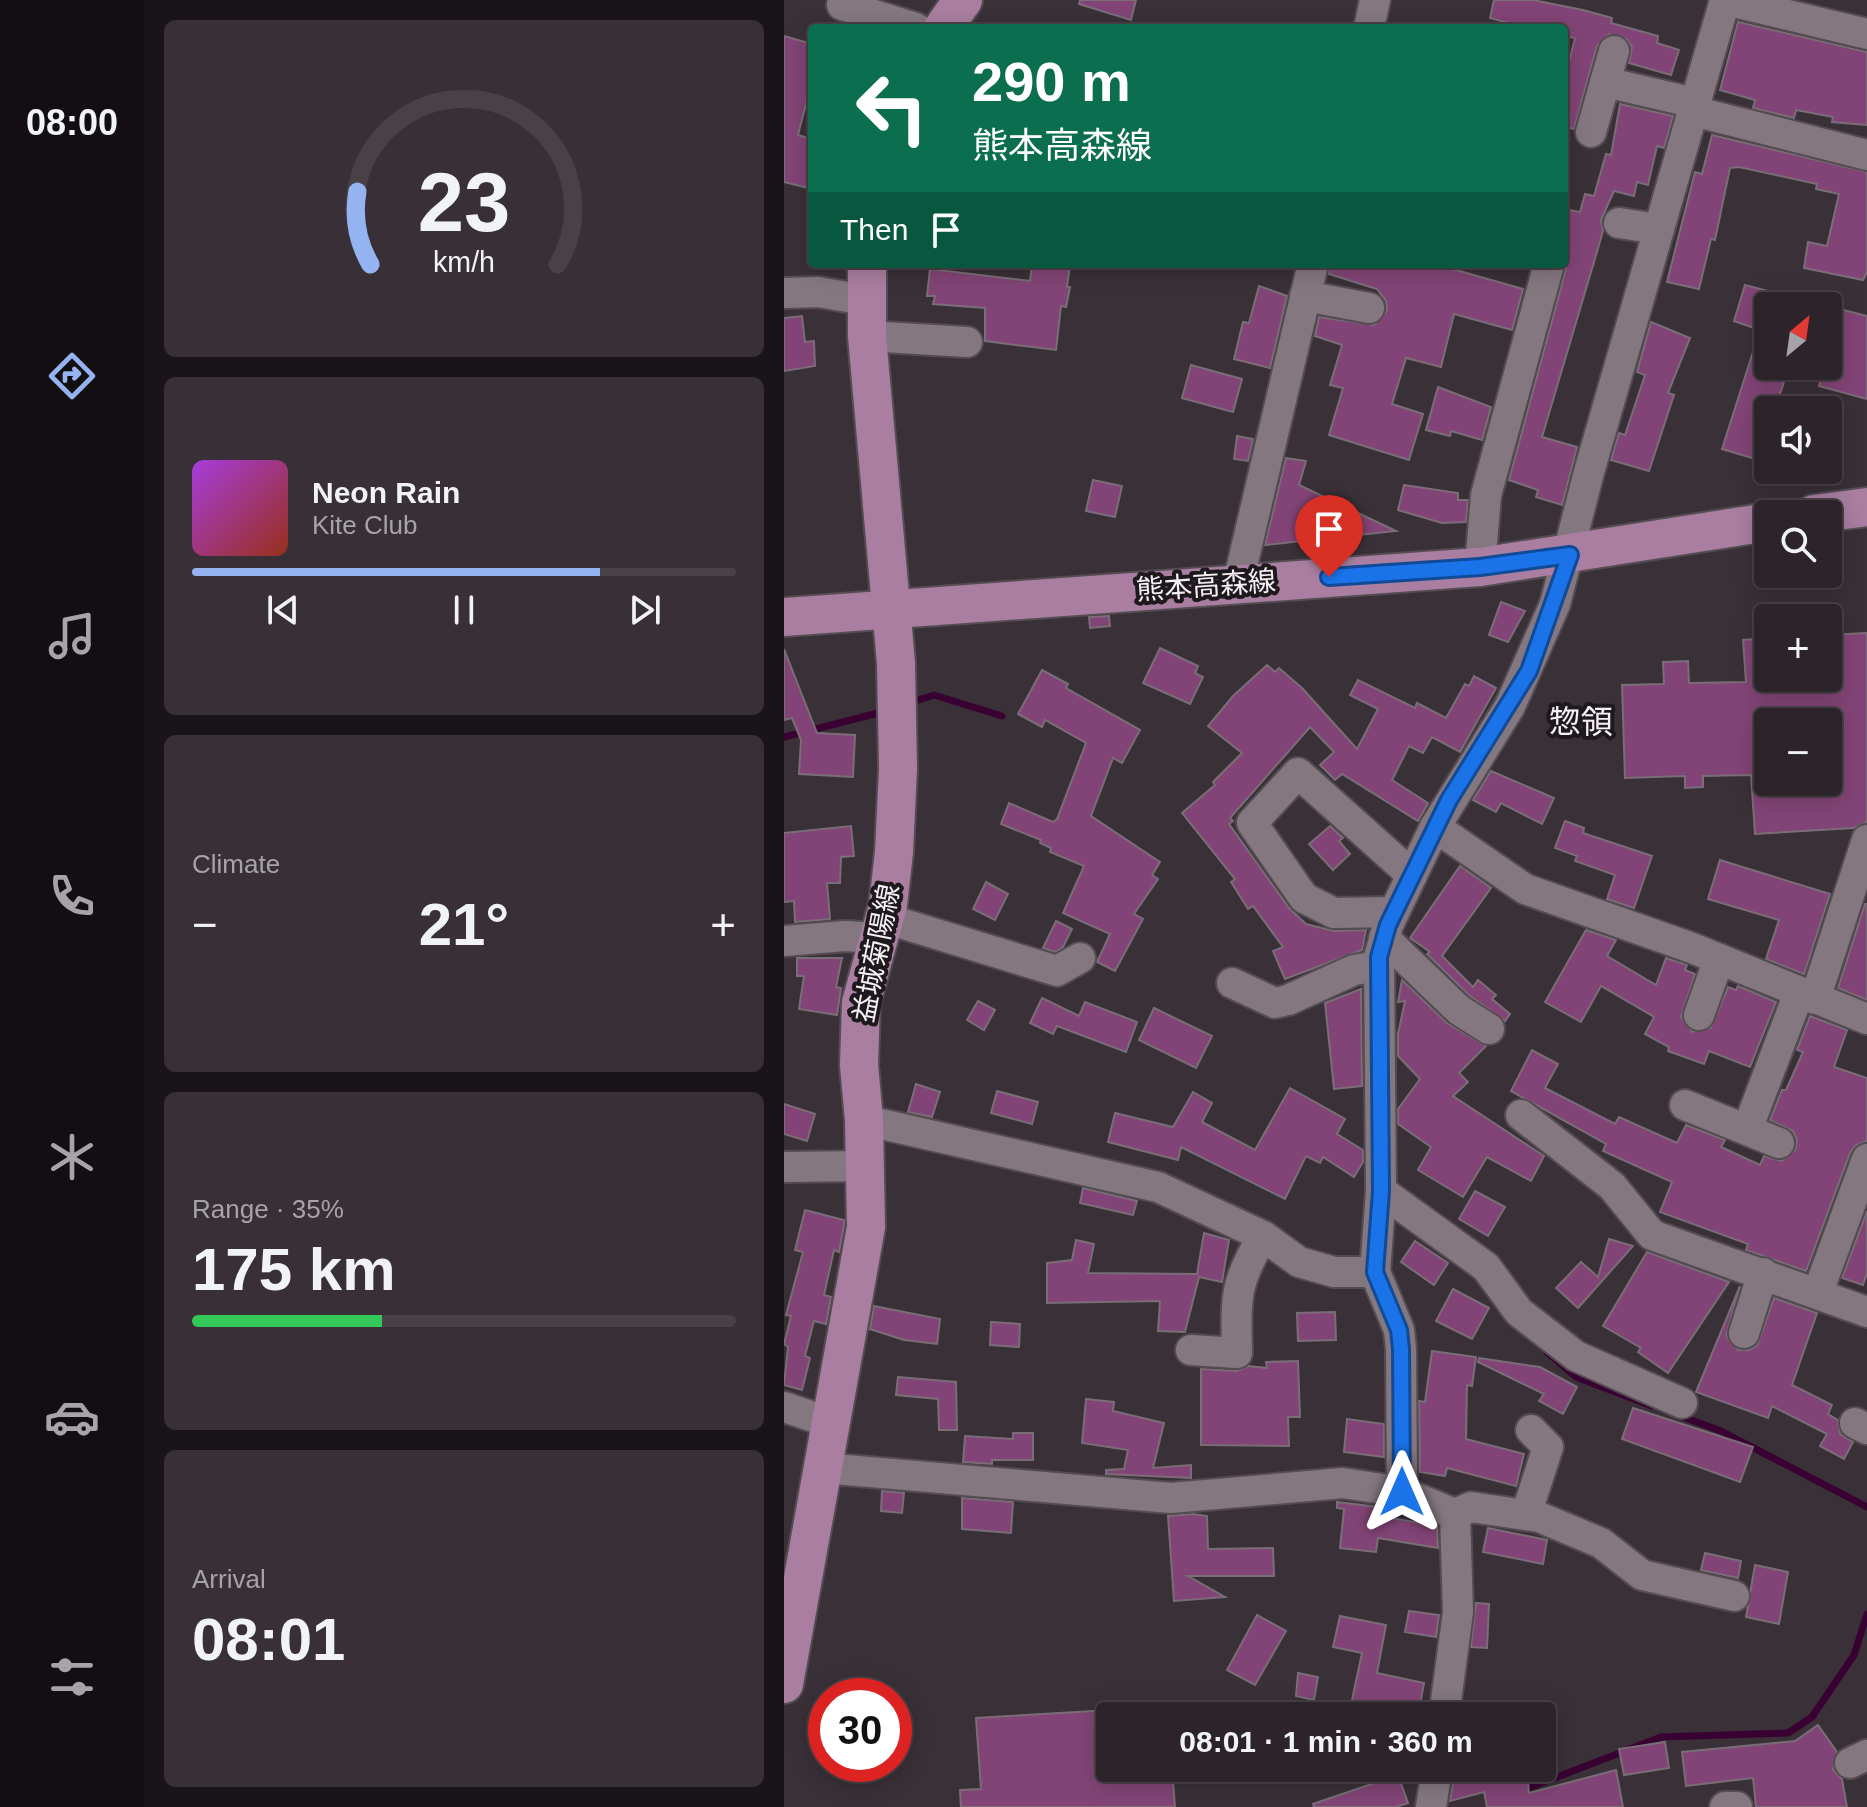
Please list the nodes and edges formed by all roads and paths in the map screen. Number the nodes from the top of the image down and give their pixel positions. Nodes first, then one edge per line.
1 (963, 0) edge
2 (1375, 0) edge
3 (1725, 0) edge
4 (842, 5) dead end
5 (903, 24) edge
6 (946, 24) edge
7 (1370, 24) edge
8 (1867, 34) edge
9 (1614, 51) dead end
10 (1605, 82) junction
11 (1694, 107) junction
12 (1591, 132) dead end
13 (1867, 155) edge
14 (1619, 223) dead end
15 (1659, 229) junction
16 (1312, 268) edge
17 (1548, 268) edge
18 (784, 293) edge
19 (1305, 296) junction
20 (866, 300) edge
21 (1369, 308) dead end
22 (967, 342) dead end
23 (1867, 507) edge
24 (1842, 510) edge
25 (1754, 524) edge
26 (1570, 555) junction
27 (1480, 567) junction
28 (1238, 583) junction
29 (892, 609) junction
30 (784, 617) edge
31 (1435, 827) junction
32 (1867, 840) edge
33 (1412, 875) junction
34 (882, 928) junction
35 (1386, 938) junction
36 (784, 941) edge
37 (1080, 958) dead end
38 (1719, 959) junction
39 (1232, 983) dead end
40 (1807, 996) junction
41 (1699, 1015) dead end
42 (1867, 1019) edge
43 (1489, 1029) dead end
44 (1685, 1105) dead end
45 (1521, 1115) dead end
46 (864, 1120) junction
47 (1747, 1130) junction
48 (1779, 1143) dead end
49 (1867, 1159) edge
50 (864, 1166) junction
51 (784, 1167) edge
52 (1381, 1191) junction
53 (1263, 1236) junction
54 (1375, 1272) junction
55 (1763, 1273) junction
56 (1818, 1292) junction
57 (1867, 1312) edge
58 (1744, 1333) dead end
59 (1191, 1350) dead end
60 (1682, 1403) dead end
61 (784, 1407) edge
62 (831, 1423) junction
63 (1531, 1430) dead end
64 (823, 1468) junction
65 (1402, 1492) junction
66 (1455, 1514) junction
67 (1526, 1515) junction
68 (792, 1596) edge
69 (1734, 1596) dead end
70 (784, 1684) edge
71 (1446, 1702) edge
72 (1435, 1782) edge
73 (1431, 1807) edge
74 (1725, 1807) edge
75 (1737, 1807) edge

1 - 6 main road
2 - 7 street
3 - 8 street
3 - 11 street
4 - 5 street
9 - 10 street
10 - 11 street
10 - 12 street
11 - 13 street
11 - 15 street
14 - 15 street
15 - 26 street
16 - 19 street
17 - 27 street
18 - 20 street
19 - 21 street
19 - 28 street
20 - 22 street
20 - 29 main road, 益城菊陽線
23 - 24 main road
25 - 26 main road, 熊本高森線
26 - 27 main road, 熊本高森線
26 - 31 street
27 - 28 main road, 熊本高森線
28 - 29 main road, 熊本高森線
29 - 30 main road, 熊本高森線
29 - 34 main road, 益城菊陽線
31 - 33 street
31 - 38 street
32 - 40 street
33 - 35 street
33 - 35 street
34 - 36 street
34 - 37 street
34 - 46 main road, 益城菊陽線
35 - 39 street
35 - 43 street
35 - 52 street
38 - 40 street
38 - 41 street
40 - 42 street
40 - 47 street
44 - 47 street
45 - 55 street
46 - 50 main road, 益城菊陽線
46 - 53 street
47 - 48 street
49 - 56 street
50 - 51 street
50 - 62 main road, 益城菊陽線
52 - 54 street
52 - 60 street
53 - 54 street
53 - 59 street
54 - 65 street
55 - 56 street
55 - 58 street
56 - 57 street
61 - 62 street
62 - 64 main road, 益城菊陽線
63 - 67 street
64 - 65 street
64 - 68 main road, 益城菊陽線
65 - 66 street
66 - 67 street
66 - 71 street
67 - 69 street
68 - 70 main road, 益城菊陽線
72 - 73 street
74 - 75 street

